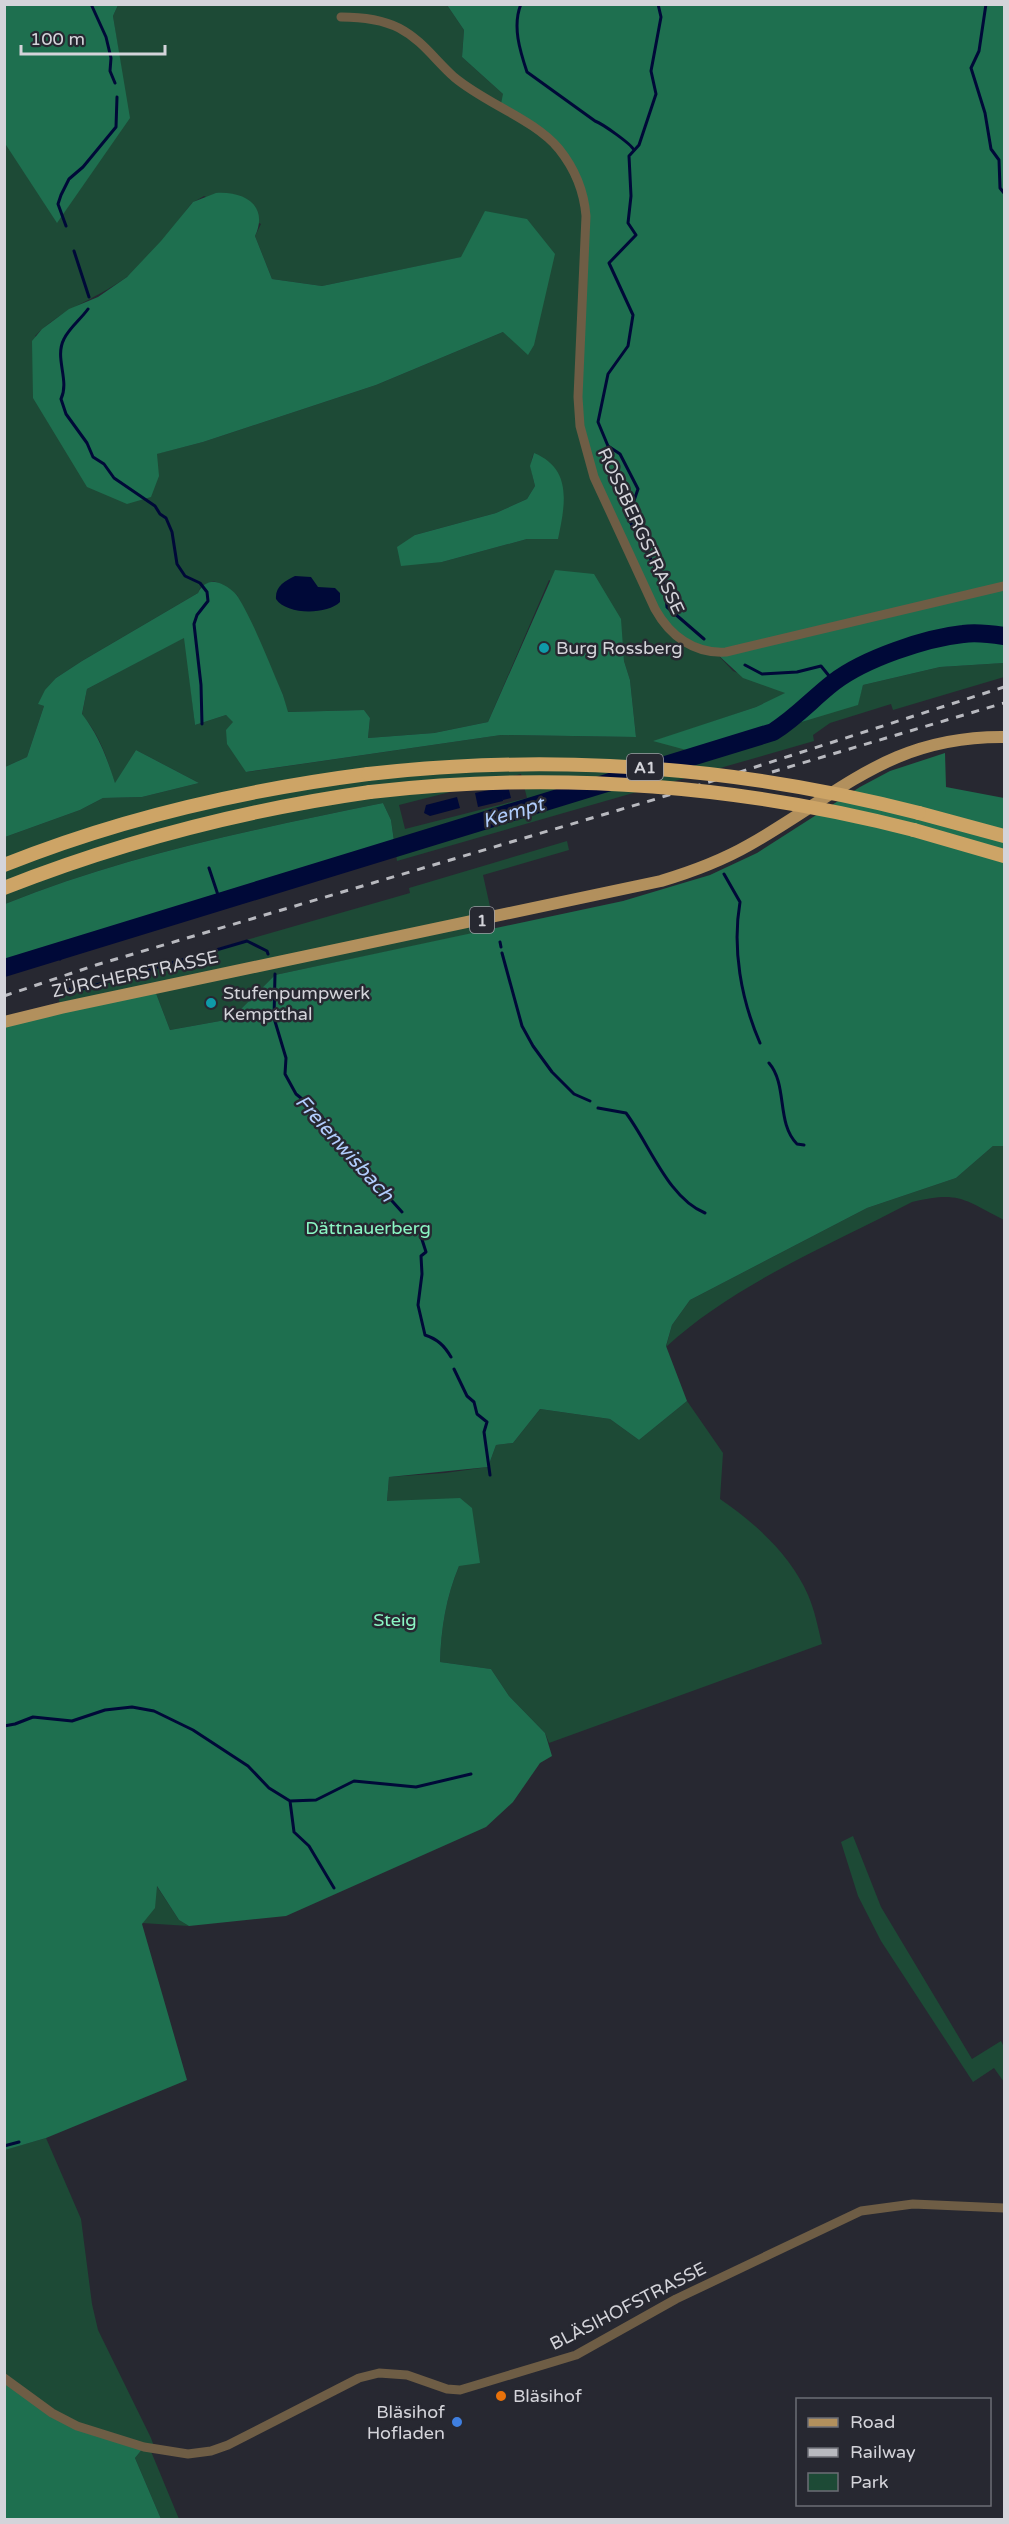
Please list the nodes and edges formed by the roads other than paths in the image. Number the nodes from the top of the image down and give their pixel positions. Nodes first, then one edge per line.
1 (341, 17) dead end
2 (1005, 586) edge
3 (1005, 737) edge
4 (1005, 836) edge
5 (1005, 856) edge
6 (4, 865) edge
7 (4, 888) edge
8 (4, 1022) edge
9 (1005, 2208) edge
10 (4, 2378) edge

1 - 2 street, ROSSBERGSTRASSE
3 - 8 main road, ZÜRCHERSTRASSE / 1
4 - 6 highway, A1, bridge
5 - 7 highway, A1, bridge
9 - 10 street, BLÄSIHOFSTRASSE

